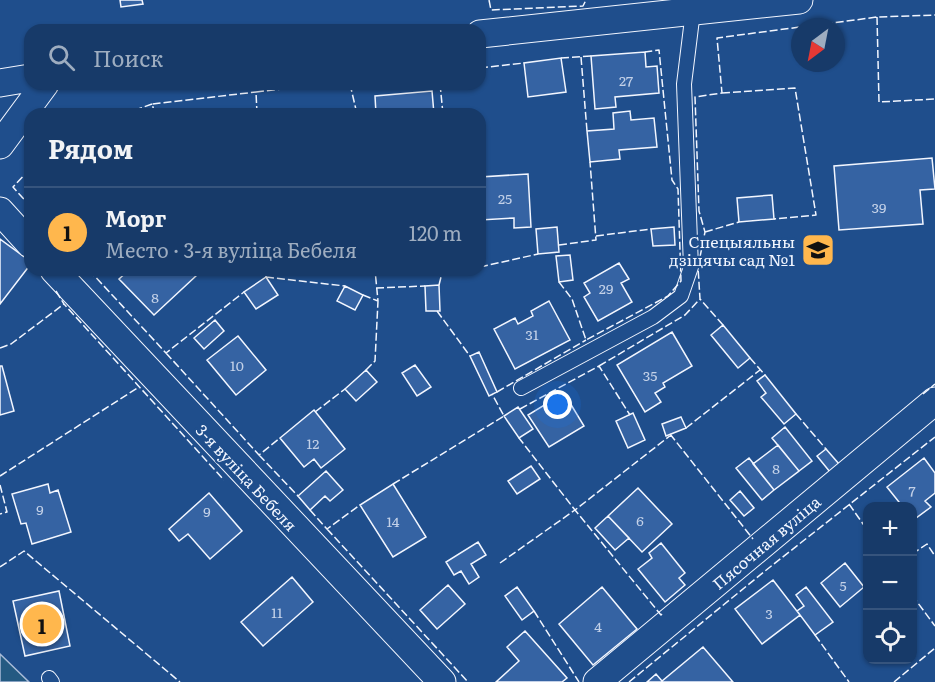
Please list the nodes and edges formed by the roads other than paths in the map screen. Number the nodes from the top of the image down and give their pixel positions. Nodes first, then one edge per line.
1 (799, 0) edge
2 (693, 11) junction
3 (486, 33) edge
4 (24, 79) edge
5 (0, 83) edge
6 (41, 90) edge
7 (27, 108) edge
8 (24, 112) edge
9 (0, 145) edge
10 (0, 211) edge
11 (24, 237) edge
12 (60, 276) edge
13 (521, 388) dead end
14 (935, 402) edge
15 (442, 682) edge
16 (597, 682) edge

1 - 2 street
2 - 3 street
2 - 13 lane
4 - 5 street
6 - 7 street
8 - 9 street
10 - 11 street
12 - 15 street, 3-я вуліца Бебеля
14 - 16 street, Пясочная вуліца

